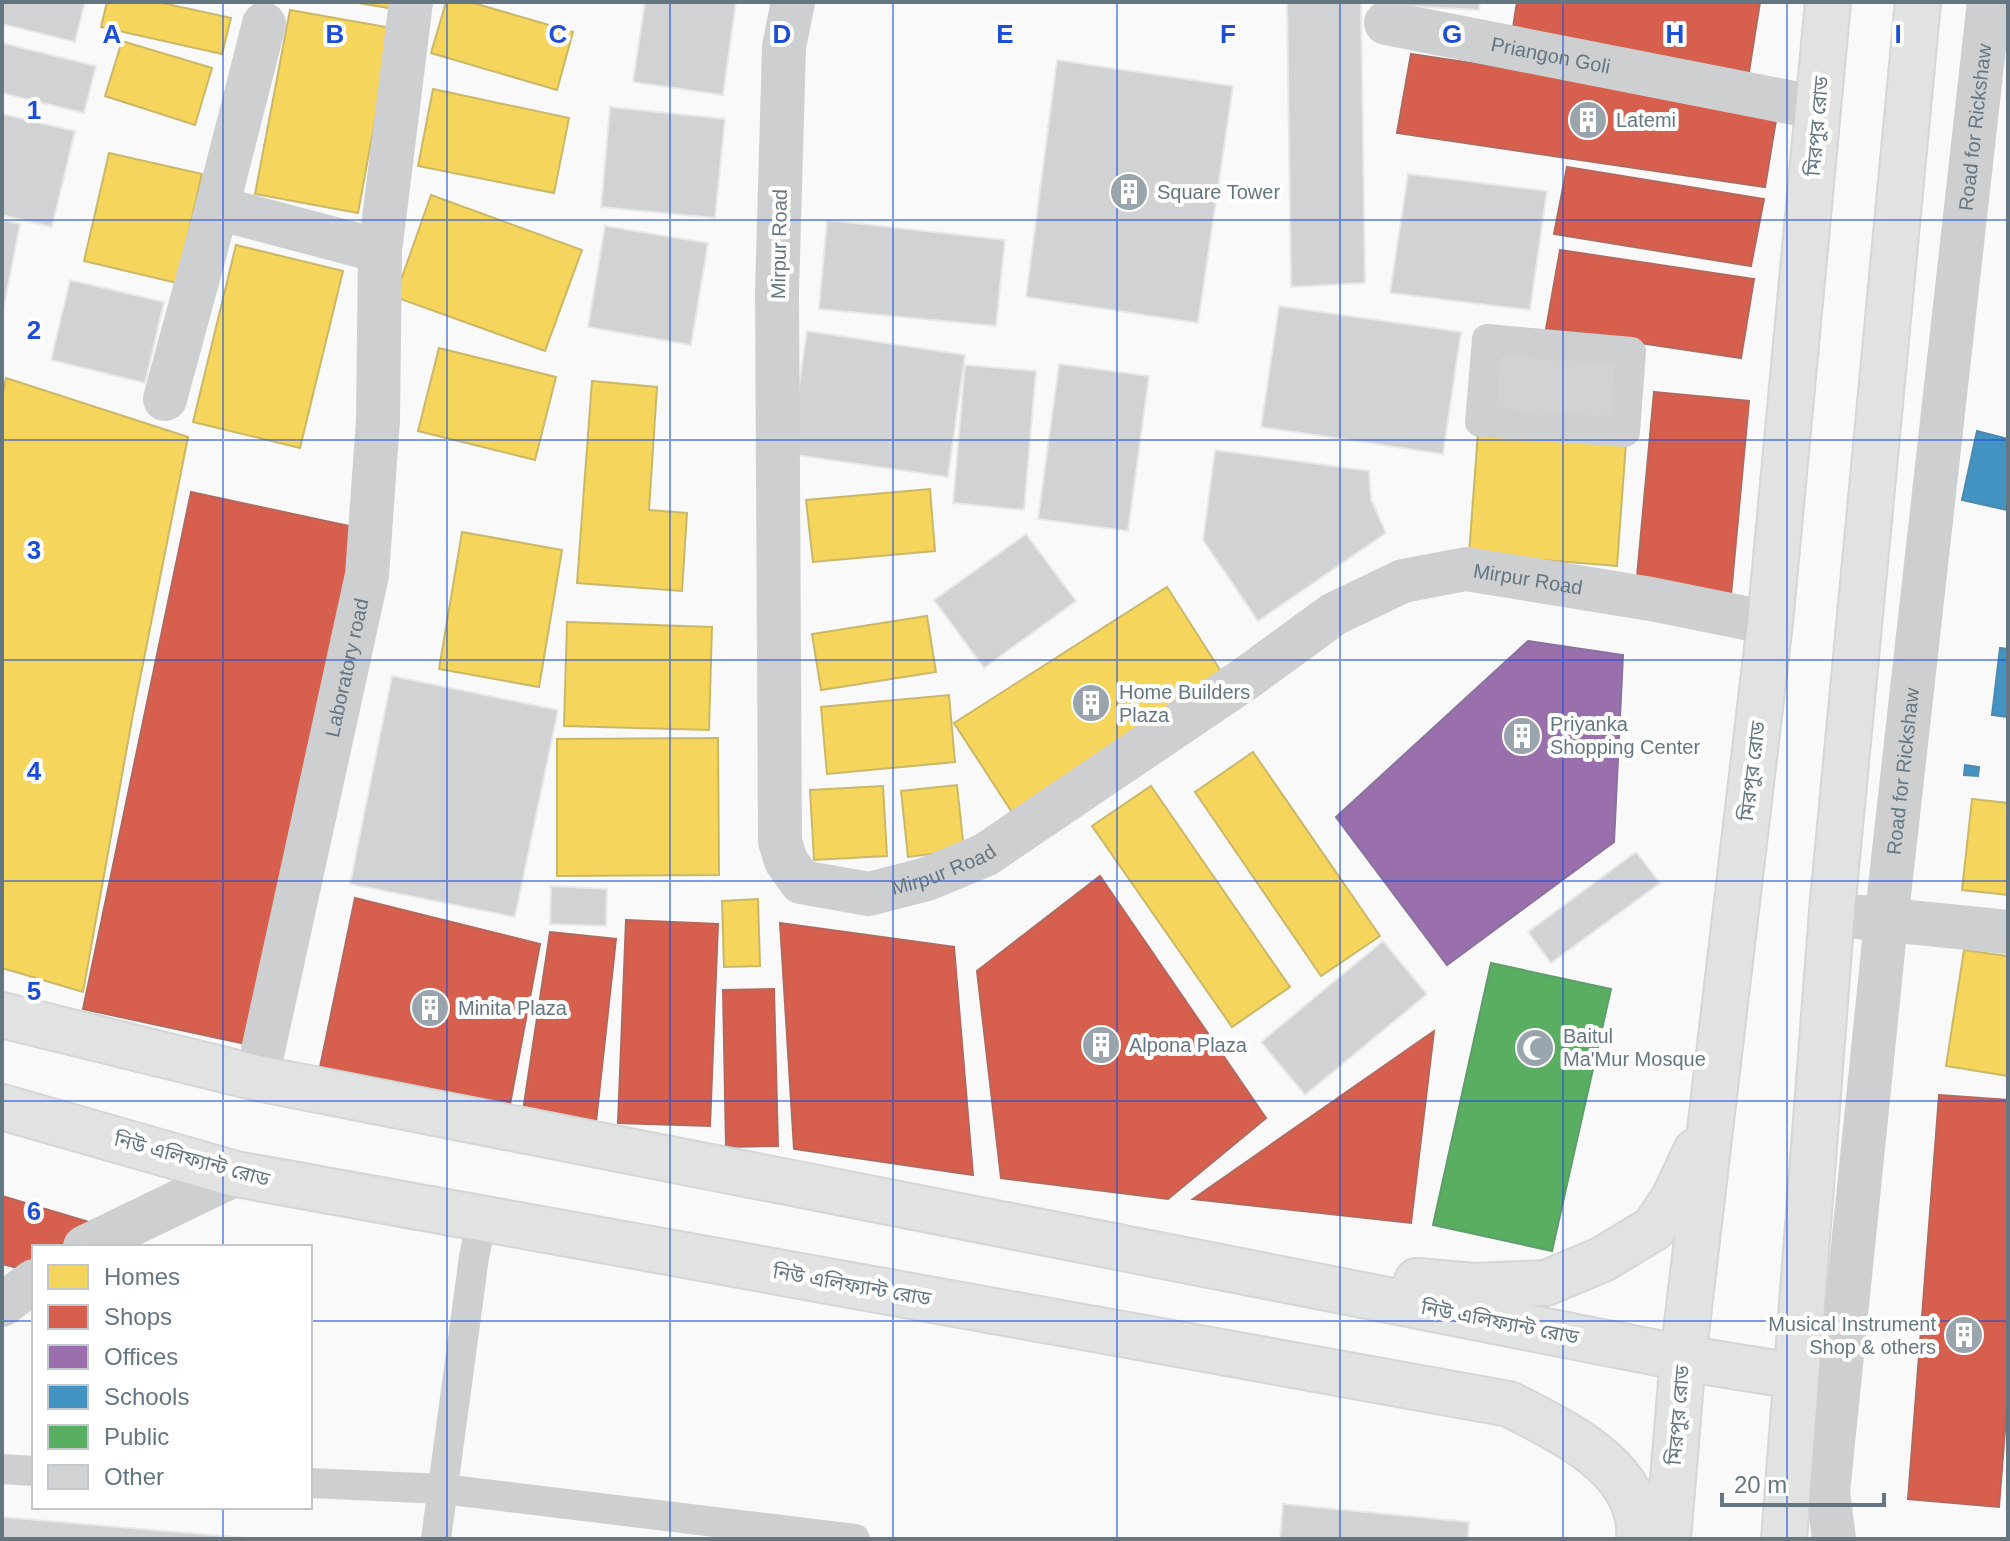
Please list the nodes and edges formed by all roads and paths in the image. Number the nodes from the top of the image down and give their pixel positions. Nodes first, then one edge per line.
1 (411, 2) edge
2 (793, 2) edge
3 (1828, 2) edge
4 (1918, 2) edge
5 (1989, 2) edge
6 (1386, 23) dead end
7 (264, 24) dead end
8 (1819, 108) junction
9 (217, 208) junction
10 (380, 251) junction
11 (1487, 339) joint
12 (165, 399) dead end
13 (1770, 623) junction
14 (1832, 911) junction
15 (1886, 922) junction
16 (2008, 932) edge
17 (2, 1015) edge
18 (257, 1078) junction
19 (2, 1107) edge
20 (1711, 1117) junction
21 (236, 1174) junction
22 (482, 1218) junction
23 (89, 1245) edge
24 (1259, 1275) junction
25 (32, 1282) edge
26 (2, 1305) edge
27 (1683, 1358) junction
28 (1794, 1376) junction
29 (2, 1469) edge
30 (32, 1471) edge
31 (312, 1483) edge
32 (443, 1489) junction
33 (436, 1539) edge
34 (855, 1539) edge
35 (1639, 1539) edge
36 (1668, 1539) edge
37 (1784, 1539) edge
38 (1834, 1539) edge

1 - 10 street, Laboratory road
2 - 13 street, Mirpur Road
3 - 8 highway, মিরপুর রোড
4 - 14 highway
5 - 15 street, Road for Rickshaw
6 - 8 street, Priangon Goli
7 - 9 street
8 - 13 highway, মিরপুর রোড
9 - 10 street
9 - 12 street
10 - 18 street, Laboratory road
11 - 11 lane
13 - 20 highway, মিরপুর রোড
14 - 15 street
14 - 28 highway
15 - 16 street
15 - 38 street, Road for Rickshaw
17 - 18 highway, নিউ এলিফ্যান্ট রোড
18 - 24 highway, নিউ এলিফ্যান্ট রোড
19 - 21 highway, নিউ এলিফ্যান্ট রোড
20 - 24 highway
20 - 27 highway, মিরপুর রোড
21 - 22 highway, নিউ এলিফ্যান্ট রোড
21 - 23 street
22 - 32 lane
22 - 35 highway, নিউ এলিফ্যান্ট রোড
24 - 27 highway, নিউ এলিফ্যান্ট রোড
25 - 26 street
27 - 28 highway, নিউ এলিফ্যান্ট রোড
27 - 36 highway, মিরপুর রোড
28 - 37 highway
29 - 30 lane
31 - 32 lane
32 - 33 lane
32 - 34 lane

